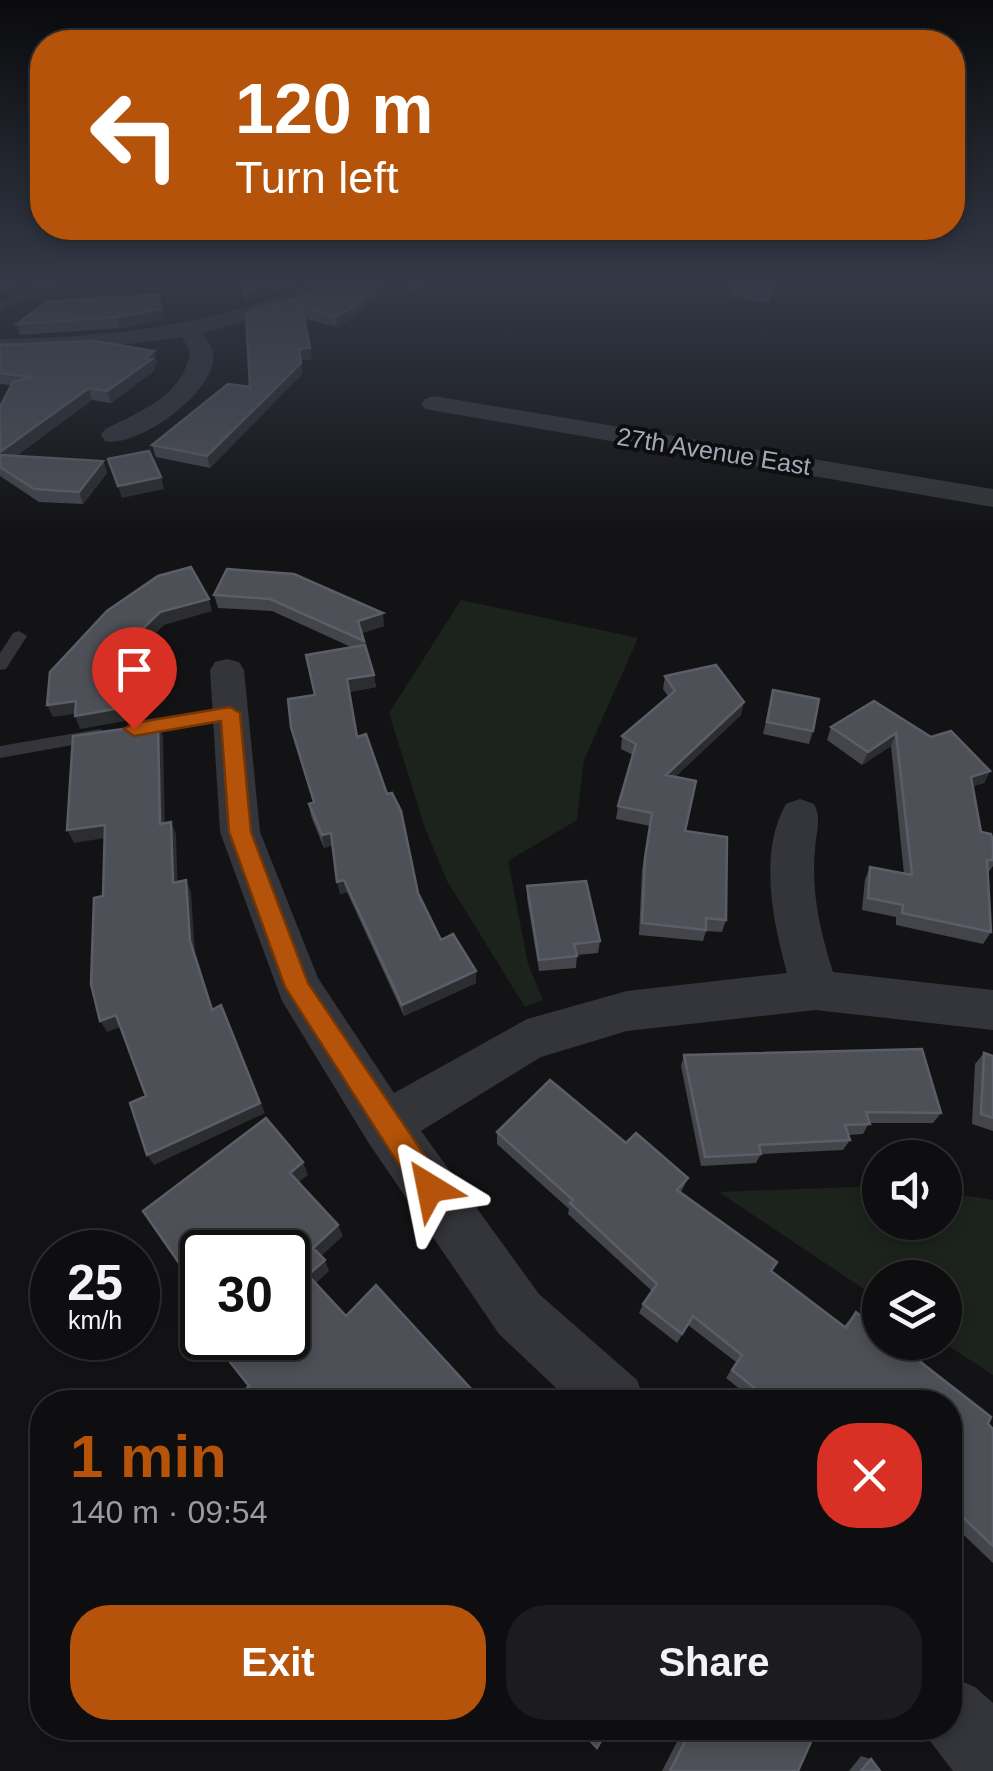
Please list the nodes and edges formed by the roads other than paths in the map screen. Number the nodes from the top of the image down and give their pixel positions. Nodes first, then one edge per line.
1 (199, 365) edge
2 (434, 404) dead end
3 (114, 435) dead end
4 (993, 498) edge
5 (18, 636) dead end
6 (0, 664) edge
7 (228, 692) joint
8 (0, 752) edge
9 (800, 814) dead end
10 (815, 990) junction
11 (993, 1010) edge
12 (386, 1126) junction
13 (602, 1390) edge
14 (962, 1723) edge
15 (993, 1766) edge

1 - 3 street
2 - 4 street, 27th Avenue East
5 - 6 lane
7 - 8 lane
7 - 12 street
9 - 10 street
10 - 11 street
10 - 12 street
12 - 13 street
14 - 15 street

